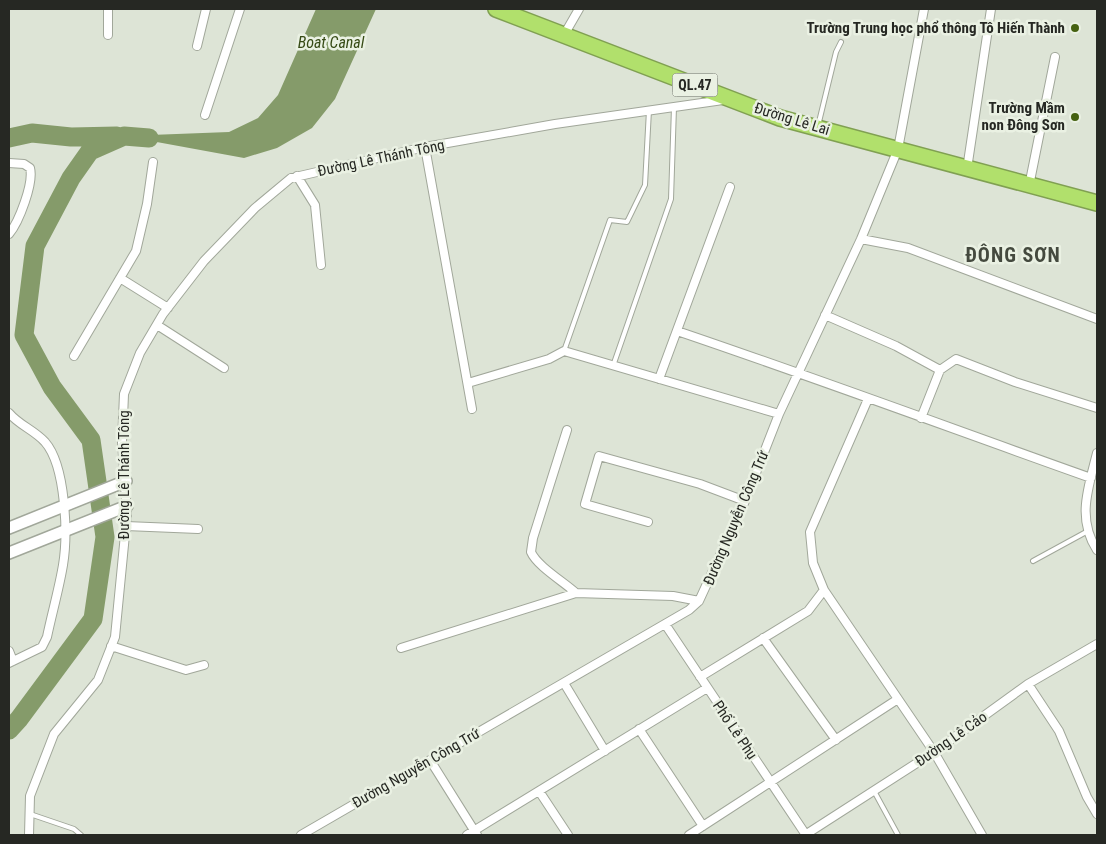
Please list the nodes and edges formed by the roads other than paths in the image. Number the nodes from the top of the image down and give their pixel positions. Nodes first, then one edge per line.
1 (108, 9) edge
2 (206, 9) edge
3 (240, 9) edge
4 (496, 9) edge
5 (579, 9) edge
6 (924, 9) edge
7 (991, 9) edge
8 (108, 35) dead end
9 (564, 35) junction
10 (841, 42) dead end
11 (197, 46) dead end
12 (1056, 57) dead end
13 (730, 98) junction
14 (674, 107) junction
15 (649, 110) junction
16 (205, 115) dead end
17 (818, 128) junction
18 (426, 147) junction
19 (898, 149) junction
20 (153, 162) dead end
21 (9, 163) edge
22 (967, 169) junction
23 (298, 176) junction
24 (1029, 186) junction
25 (730, 187) dead end
26 (1097, 203) edge
27 (9, 234) edge
28 (861, 239) junction
29 (321, 265) dead end
30 (120, 278) junction
31 (168, 308) junction
32 (826, 315) junction
33 (1097, 319) edge
34 (157, 324) junction
35 (677, 331) junction
36 (564, 351) junction
37 (74, 356) dead end
38 (613, 366) junction
39 (224, 368) dead end
40 (940, 370) junction
41 (799, 372) junction
42 (659, 379) junction
43 (468, 384) junction
44 (868, 399) junction
45 (1097, 408) edge
46 (472, 410) dead end
47 (9, 413) edge
48 (779, 414) junction
49 (920, 418) junction
50 (567, 430) dead end
51 (1097, 453) edge
52 (1091, 478) junction
53 (126, 482) junction
54 (745, 501) junction
55 (127, 506) junction
56 (64, 507) junction
57 (648, 522) dead end
58 (126, 526) junction
59 (9, 528) edge
60 (198, 529) dead end
61 (64, 530) junction
62 (1088, 531) junction
63 (1097, 550) edge
64 (9, 553) edge
65 (1034, 561) dead end
66 (824, 590) junction
67 (576, 593) junction
68 (699, 601) junction
69 (665, 624) junction
70 (763, 638) junction
71 (1097, 644) edge
72 (111, 646) junction
73 (401, 648) dead end
74 (9, 651) edge
75 (11, 662) edge
76 (204, 665) dead end
77 (700, 677) junction
78 (564, 683) junction
79 (1028, 684) junction
80 (707, 688) junction
81 (898, 699) junction
82 (639, 729) junction
83 (836, 740) junction
84 (604, 750) junction
85 (934, 752) junction
86 (430, 760) junction
87 (770, 782) junction
88 (539, 791) junction
89 (874, 791) junction
90 (30, 814) junction
91 (1097, 814) edge
92 (703, 826) junction
93 (476, 833) edge
94 (29, 835) edge
95 (80, 835) edge
96 (301, 835) edge
97 (467, 835) edge
98 (568, 835) edge
99 (689, 835) edge
100 (806, 835) edge
101 (898, 835) edge
102 (982, 835) edge

1 - 8 street
2 - 11 street
3 - 16 street
4 - 9 highway, Đường Lê Lai / QL.47
5 - 9 street
6 - 19 street, Đường Nguyễn Công Trứ
7 - 22 street
9 - 13 highway, Đường Lê Lai / QL.47
10 - 17 lane
12 - 24 street
13 - 14 street, Đường Lê Thánh Tông
13 - 17 highway, Đường Lê Lai / QL.47
14 - 15 street, Đường Lê Thánh Tông
14 - 38 lane
15 - 18 street, Đường Lê Thánh Tông
15 - 36 lane
17 - 19 highway, Đường Lê Lai / QL.47
18 - 23 street, Đường Lê Thánh Tông
18 - 43 street
19 - 22 highway, Đường Lê Lai / QL.47
19 - 28 street, Đường Nguyễn Công Trứ
20 - 30 street
21 - 27 street
22 - 24 highway, Đường Lê Lai / QL.47
23 - 29 street
23 - 31 street, Đường Lê Thánh Tông
24 - 26 highway, Đường Lê Lai / QL.47
25 - 35 street
28 - 32 street, Đường Nguyễn Công Trứ
28 - 33 street
30 - 31 street
30 - 37 street
31 - 34 street, Đường Lê Thánh Tông
32 - 40 street
32 - 41 street, Đường Nguyễn Công Trứ
34 - 39 street
34 - 53 street, Đường Lê Thánh Tông
35 - 41 street
35 - 42 street
36 - 38 street
36 - 43 street
38 - 42 street
40 - 45 street
40 - 49 street
41 - 44 street
41 - 48 street, Đường Nguyễn Công Trứ
42 - 48 street
43 - 46 street
44 - 49 street
44 - 66 street
47 - 56 street
48 - 54 street, Đường Nguyễn Công Trứ
49 - 52 street
50 - 67 street
51 - 52 street
52 - 62 street
53 - 55 street, Đường Lê Thánh Tông
53 - 56 street
54 - 57 street
54 - 68 street, Đường Nguyễn Công Trứ
55 - 58 street, Đường Lê Thánh Tông
55 - 61 street
56 - 59 street
56 - 61 street
58 - 60 street
58 - 72 street, Đường Lê Thánh Tông
61 - 64 street
61 - 75 street
62 - 63 street
62 - 65 lane
66 - 70 street
66 - 81 street
67 - 68 street
67 - 73 street
68 - 69 street, Đường Nguyễn Công Trứ
69 - 77 street, Phố Lê Phụ
69 - 78 street, Đường Nguyễn Công Trứ
70 - 77 street
70 - 83 street
71 - 79 street, Đường Lê Cảo
72 - 76 street
72 - 90 street, Đường Lê Thánh Tông
74 - 75 street
77 - 80 street, Phố Lê Phụ
78 - 84 street
78 - 86 street, Đường Nguyễn Công Trứ
79 - 85 street, Đường Lê Cảo
79 - 91 street
80 - 82 street
80 - 87 street, Phố Lê Phụ
81 - 83 street
81 - 85 street
82 - 84 street
82 - 92 street
83 - 87 street
84 - 88 street
85 - 89 street, Đường Lê Cảo
85 - 102 street
86 - 93 street
86 - 96 street, Đường Nguyễn Công Trứ
87 - 92 street
87 - 100 street, Phố Lê Phụ
88 - 93 street
88 - 98 street
89 - 100 street, Đường Lê Cảo
89 - 101 lane
90 - 94 street, Đường Lê Thánh Tông
90 - 95 lane
92 - 99 street
93 - 97 street

